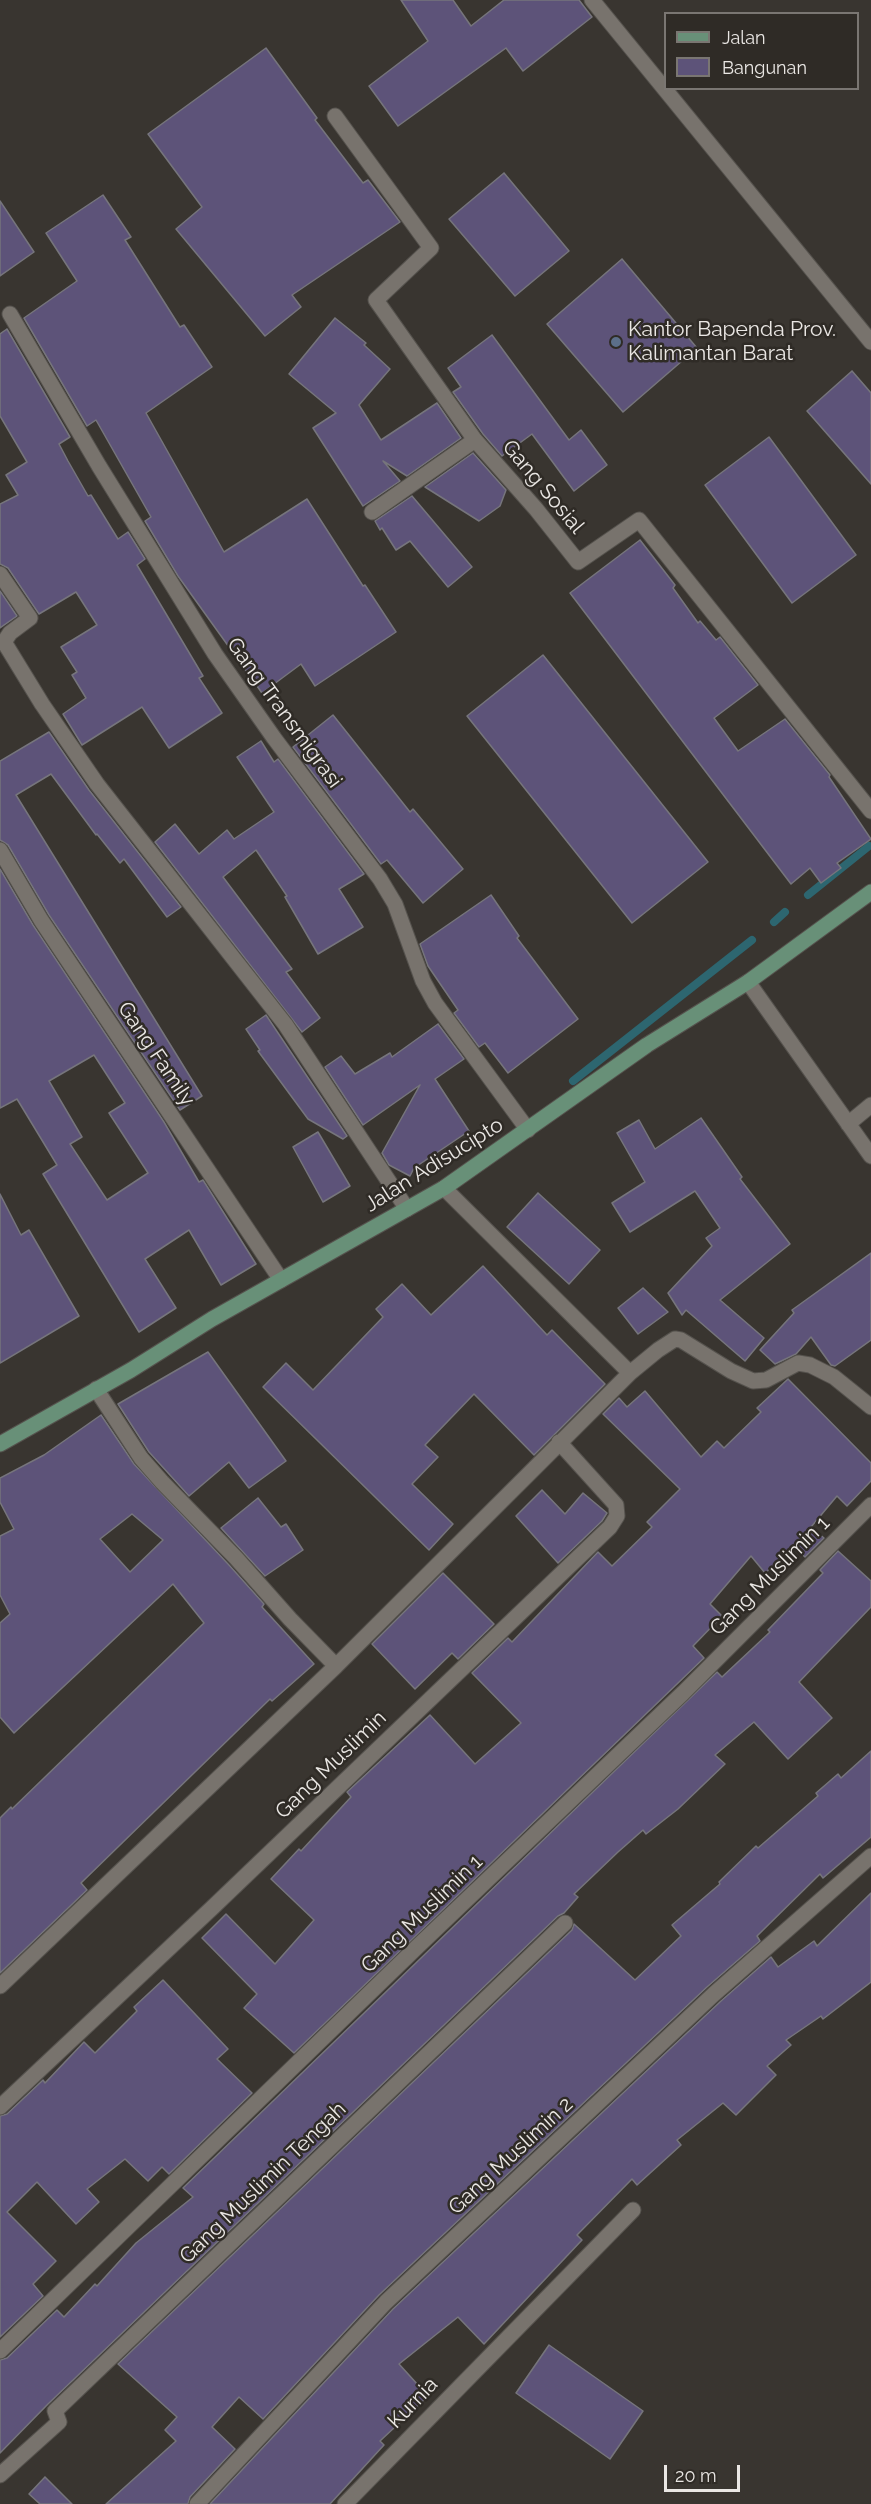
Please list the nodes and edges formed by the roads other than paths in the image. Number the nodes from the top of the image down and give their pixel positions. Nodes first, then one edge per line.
1 (592, 0) edge
2 (664, 88) edge
3 (665, 90) edge
4 (335, 116) dead end
5 (10, 314) dead end
6 (871, 342) edge
7 (475, 440) junction
8 (372, 512) dead end
9 (0, 574) edge
10 (871, 811) edge
11 (0, 850) edge
12 (871, 892) edge
13 (748, 982) junction
14 (871, 1105) edge
15 (848, 1124) junction
16 (528, 1130) junction
17 (871, 1156) edge
18 (444, 1188) junction
19 (407, 1209) junction
20 (281, 1280) junction
21 (630, 1373) junction
22 (96, 1389) junction
23 (871, 1407) edge
24 (559, 1442) junction
25 (0, 1444) edge
26 (871, 1505) edge
27 (336, 1665) junction
28 (871, 1856) edge
29 (565, 1923) dead end
30 (0, 1986) edge
31 (0, 2107) edge
32 (633, 2210) dead end
33 (0, 2351) edge
34 (0, 2475) edge
35 (196, 2504) edge
36 (345, 2504) edge

1 - 2 street
3 - 6 street
4 - 7 street, Gang Sosial
5 - 16 street, Gang Transmigrasi
7 - 8 street
7 - 10 street, Gang Sosial
9 - 19 street
11 - 20 street, Gang Family
12 - 13 main road, Jalan Adisucipto
13 - 15 street
13 - 16 main road, Jalan Adisucipto
14 - 15 street
15 - 17 street
16 - 18 main road, Jalan Adisucipto
18 - 19 main road, Jalan Adisucipto
18 - 21 street
19 - 20 main road, Jalan Adisucipto
20 - 22 main road, Jalan Adisucipto
21 - 23 street
21 - 24 street
22 - 25 main road, Jalan Adisucipto
22 - 27 street
24 - 27 street
24 - 31 street, Gang Muslimin
26 - 33 street, Gang Muslimin 1
27 - 30 street
28 - 35 street, Gang Muslimin 2
29 - 34 street, Gang Muslimin Tengah
32 - 36 street, Kurnia

